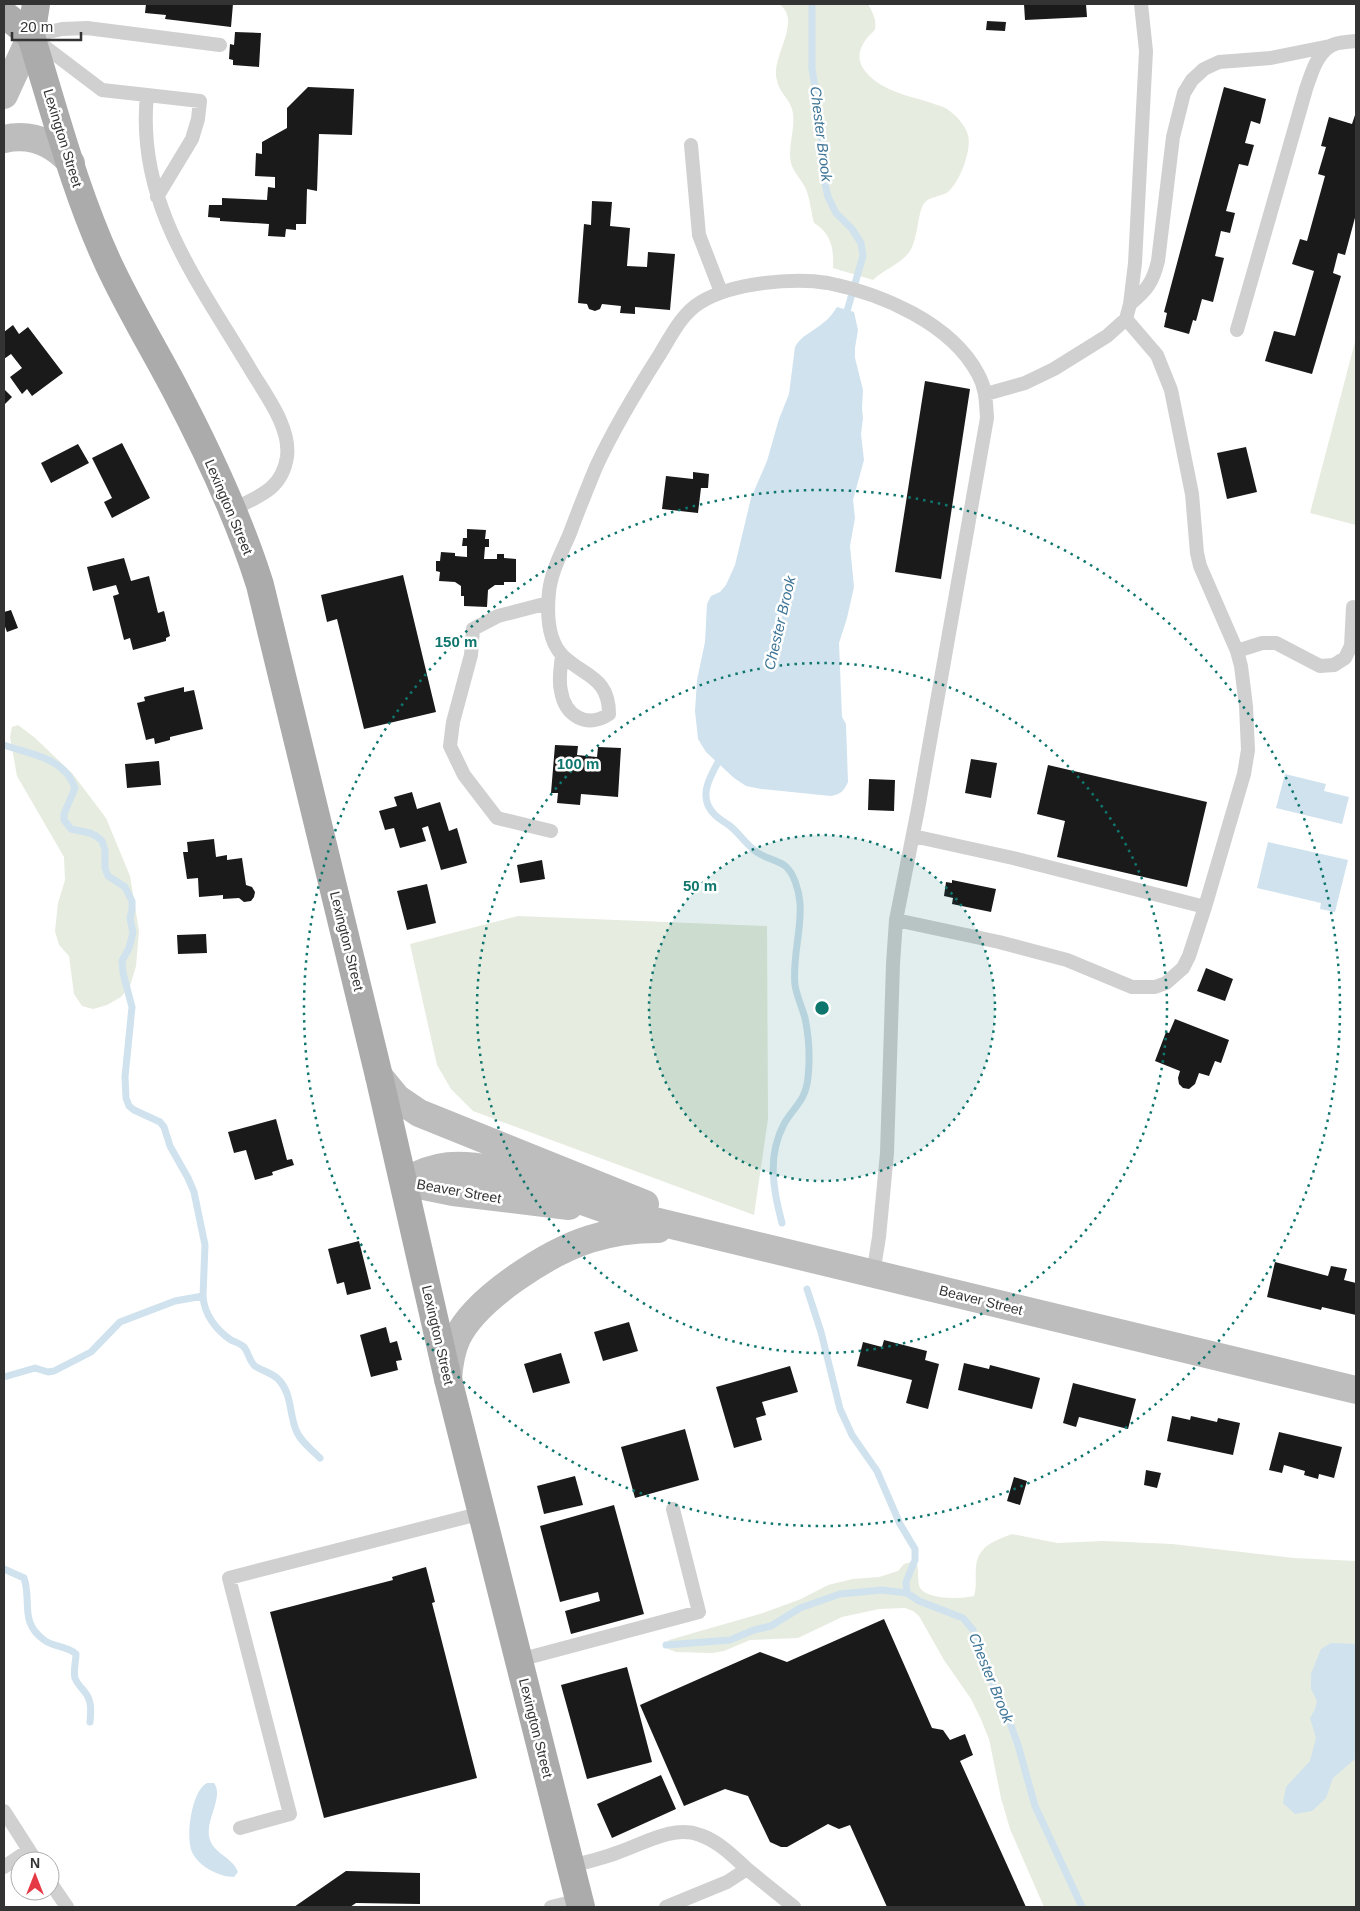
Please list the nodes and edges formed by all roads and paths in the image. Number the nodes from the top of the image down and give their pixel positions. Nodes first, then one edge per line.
1 (36, 4) edge
2 (1141, 4) edge
3 (4, 14) edge
4 (31, 36) junction
5 (1356, 41) edge
6 (220, 45) dead end
7 (1330, 46) junction
8 (4, 94) edge
9 (147, 95) junction
10 (4, 139) edge
11 (691, 145) dead end
12 (71, 163) junction
13 (157, 197) junction
14 (721, 292) junction
15 (1130, 304) junction
16 (1126, 319) junction
17 (1236, 330) dead end
18 (986, 394) junction
19 (233, 510) junction
20 (548, 604) junction
21 (1353, 607) dead end
22 (1237, 651) junction
23 (562, 655) junction
24 (551, 831) dead end
25 (913, 836) junction
26 (1205, 907) junction
27 (896, 920) junction
28 (380, 1076) junction
29 (404, 1182) junction
30 (694, 1231) junction
31 (737, 1241) junction
32 (872, 1274) junction
33 (448, 1380) junction
34 (1356, 1390) edge
35 (673, 1509) dead end
36 (482, 1513) junction
37 (519, 1660) junction
38 (4, 1811) edge
39 (240, 1828) dead end
40 (29, 1851) edge
41 (571, 1866) junction
42 (747, 1868) junction
43 (580, 1904) edge
44 (551, 1907) edge
45 (666, 1907) edge
46 (794, 1907) edge

1 - 4 main road, Lexington Street
2 - 15 lane
3 - 4 main road
4 - 6 lane
4 - 8 main road
4 - 9 lane
4 - 12 main road, Lexington Street
5 - 7 lane
7 - 15 lane
7 - 17 lane
9 - 13 lane
9 - 13 lane
10 - 12 main road
11 - 14 lane
12 - 19 main road, Lexington Street
13 - 19 lane
14 - 18 lane
14 - 20 lane
15 - 16 lane
16 - 18 lane
16 - 22 lane
18 - 25 lane
19 - 28 main road, Lexington Street
20 - 23 lane
20 - 24 lane
21 - 22 lane
22 - 26 lane
23 - 23 lane
25 - 26 lane
25 - 27 lane
26 - 27 lane
27 - 32 lane
28 - 29 main road, Lexington Street
28 - 31 main road
29 - 30 main road, Beaver Street
29 - 33 main road, Lexington Street
30 - 31 main road, Beaver Street
30 - 33 main road
31 - 32 main road, Beaver Street
32 - 34 main road, Beaver Street
33 - 36 main road, Lexington Street
35 - 37 lane
36 - 37 main road, Lexington Street
36 - 39 lane
37 - 41 main road, Lexington Street
38 - 40 lane
41 - 42 lane
41 - 43 main road, Lexington Street
42 - 45 lane
42 - 46 lane
43 - 44 lane

